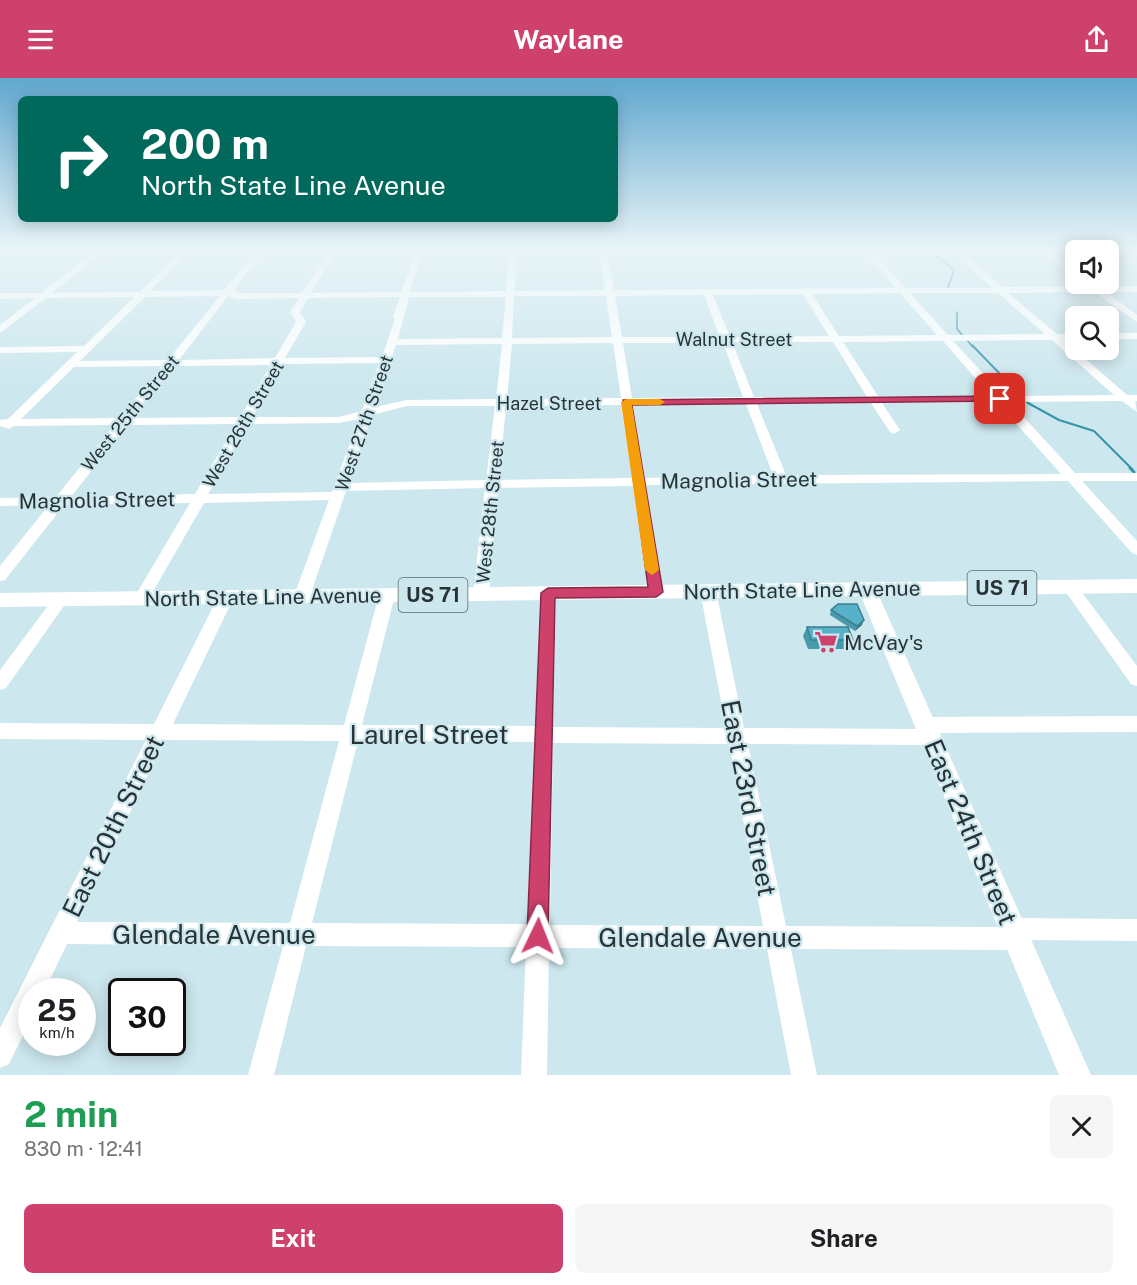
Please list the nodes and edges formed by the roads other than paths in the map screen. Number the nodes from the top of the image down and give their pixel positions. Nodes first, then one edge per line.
1 (44, 295) edge
2 (0, 296) edge
3 (21, 296) edge
4 (140, 296) edge
5 (224, 296) edge
6 (304, 296) edge
7 (406, 296) edge
8 (510, 296) edge
9 (610, 296) edge
10 (709, 296) edge
11 (808, 296) edge
12 (907, 296) edge
13 (1006, 296) edge
14 (1105, 296) edge
15 (1137, 319) edge
16 (0, 330) edge
17 (1119, 336) edge
18 (1137, 336) edge
19 (1055, 337) junction
20 (1065, 337) edge
21 (945, 338) junction
22 (726, 339) junction
23 (835, 339) junction
24 (617, 340) junction
25 (392, 342) junction
26 (507, 342) junction
27 (86, 349) junction
28 (0, 350) edge
29 (386, 360) junction
30 (279, 362) junction
31 (170, 363) junction
32 (72, 364) junction
33 (1125, 398) junction
34 (1137, 398) edge
35 (1000, 399) junction
36 (750, 400) junction
37 (875, 400) junction
38 (627, 402) junction
39 (501, 403) junction
40 (1137, 409) edge
41 (367, 413) junction
42 (245, 420) junction
43 (123, 422) junction
44 (5, 423) edge
45 (894, 430) dead end
46 (0, 434) edge
47 (1137, 477) edge
48 (1072, 478) junction
49 (781, 479) junction
50 (639, 481) junction
51 (493, 484) junction
52 (340, 491) junction
53 (199, 499) junction
54 (59, 501) junction
55 (0, 502) edge
56 (1137, 550) edge
57 (0, 576) edge
58 (1137, 586) edge
59 (1070, 587) junction
60 (867, 590) junction
61 (708, 591) junction
62 (656, 592) junction
63 (548, 593) junction
64 (481, 594) junction
65 (387, 595) junction
66 (302, 596) junction
67 (226, 597) junction
68 (142, 598) junction
69 (61, 599) junction
70 (0, 600) edge
71 (1137, 679) edge
72 (0, 683) edge
73 (1137, 724) edge
74 (928, 731) junction
75 (0, 732) edge
76 (159, 732) junction
77 (351, 734) junction
78 (544, 735) junction
79 (737, 736) junction
80 (1137, 930) edge
81 (60, 933) junction
82 (1015, 934) junction
83 (298, 935) junction
84 (538, 936) junction
85 (777, 938) junction
86 (0, 1055) edge
87 (261, 1075) edge
88 (534, 1075) edge
89 (804, 1075) edge
90 (1075, 1075) edge

1 - 16 street
2 - 3 street
4 - 27 street
5 - 31 street, West 25th Street
6 - 30 street, West 26th Street
7 - 25 street, West 27th Street
8 - 26 street, West 28th Street
9 - 24 street
10 - 22 street
11 - 23 street
12 - 21 street
13 - 19 street
14 - 15 street
17 - 18 street
19 - 20 street, Walnut Street
19 - 21 street, Walnut Street
19 - 33 street
21 - 23 street, Walnut Street
21 - 35 street
22 - 23 street, Walnut Street
22 - 24 street, Walnut Street
22 - 36 street
23 - 37 street
24 - 26 street, Walnut Street
24 - 38 street
25 - 26 street, Walnut Street
25 - 29 street, West 27th Street
26 - 39 street, West 28th Street
27 - 28 street
27 - 32 street
29 - 30 street
29 - 41 street, West 27th Street
30 - 31 street
30 - 42 street, West 26th Street
31 - 32 street
31 - 43 street, West 25th Street
32 - 44 street
33 - 34 street, Hazel Street
33 - 35 street, Hazel Street
33 - 40 street
35 - 37 street, Hazel Street
35 - 48 street
36 - 37 street, Hazel Street
36 - 38 street, Hazel Street
36 - 49 street
37 - 45 street
38 - 39 street, Hazel Street
38 - 50 street
39 - 41 street, Hazel Street
39 - 51 street, West 28th Street
41 - 42 street, Hazel Street
41 - 52 street, West 27th Street
42 - 43 street, Hazel Street
42 - 53 street, West 26th Street
43 - 44 street, Hazel Street
43 - 54 street, West 25th Street
44 - 46 street
47 - 48 street, Magnolia Street
48 - 49 street, Magnolia Street
48 - 56 street
49 - 50 street, Magnolia Street
50 - 51 street, Magnolia Street
50 - 62 street
51 - 52 street, Magnolia Street
51 - 64 street, West 28th Street
52 - 53 street, Magnolia Street
52 - 66 street, West 27th Street
53 - 54 street, Magnolia Street
53 - 68 street, West 26th Street
54 - 55 street, Magnolia Street
54 - 57 street, West 25th Street
58 - 59 main road, North State Line Avenue / US 71
59 - 60 main road, North State Line Avenue / US 71
59 - 71 street
60 - 61 main road, North State Line Avenue / US 71
60 - 74 main road, East 24th Street
61 - 62 main road, North State Line Avenue / US 71
61 - 79 street, East 23rd Street
62 - 63 main road, North State Line Avenue / US 71
63 - 64 main road, North State Line Avenue / US 71
63 - 78 street
64 - 65 main road, North State Line Avenue / US 71
65 - 66 main road, North State Line Avenue / US 71
65 - 77 street
66 - 67 main road, North State Line Avenue / US 71
67 - 68 main road, North State Line Avenue / US 71
67 - 76 street, East 20th Street
68 - 69 main road, North State Line Avenue / US 71
69 - 70 main road, North State Line Avenue / US 71
69 - 72 street
73 - 74 street, Laurel Street
74 - 79 street, Laurel Street
74 - 82 main road, East 24th Street
75 - 76 street, Laurel Street
76 - 77 street, Laurel Street
76 - 81 street, East 20th Street
77 - 78 street, Laurel Street
77 - 83 street
78 - 79 street, Laurel Street
78 - 84 street
79 - 85 street, East 23rd Street
80 - 82 street, Glendale Avenue
81 - 83 street, Glendale Avenue
81 - 86 street, East 20th Street
82 - 85 street, Glendale Avenue
82 - 90 main road, East 24th Street
83 - 84 street, Glendale Avenue
83 - 87 street
84 - 85 street, Glendale Avenue
84 - 88 street
85 - 89 street, East 23rd Street

